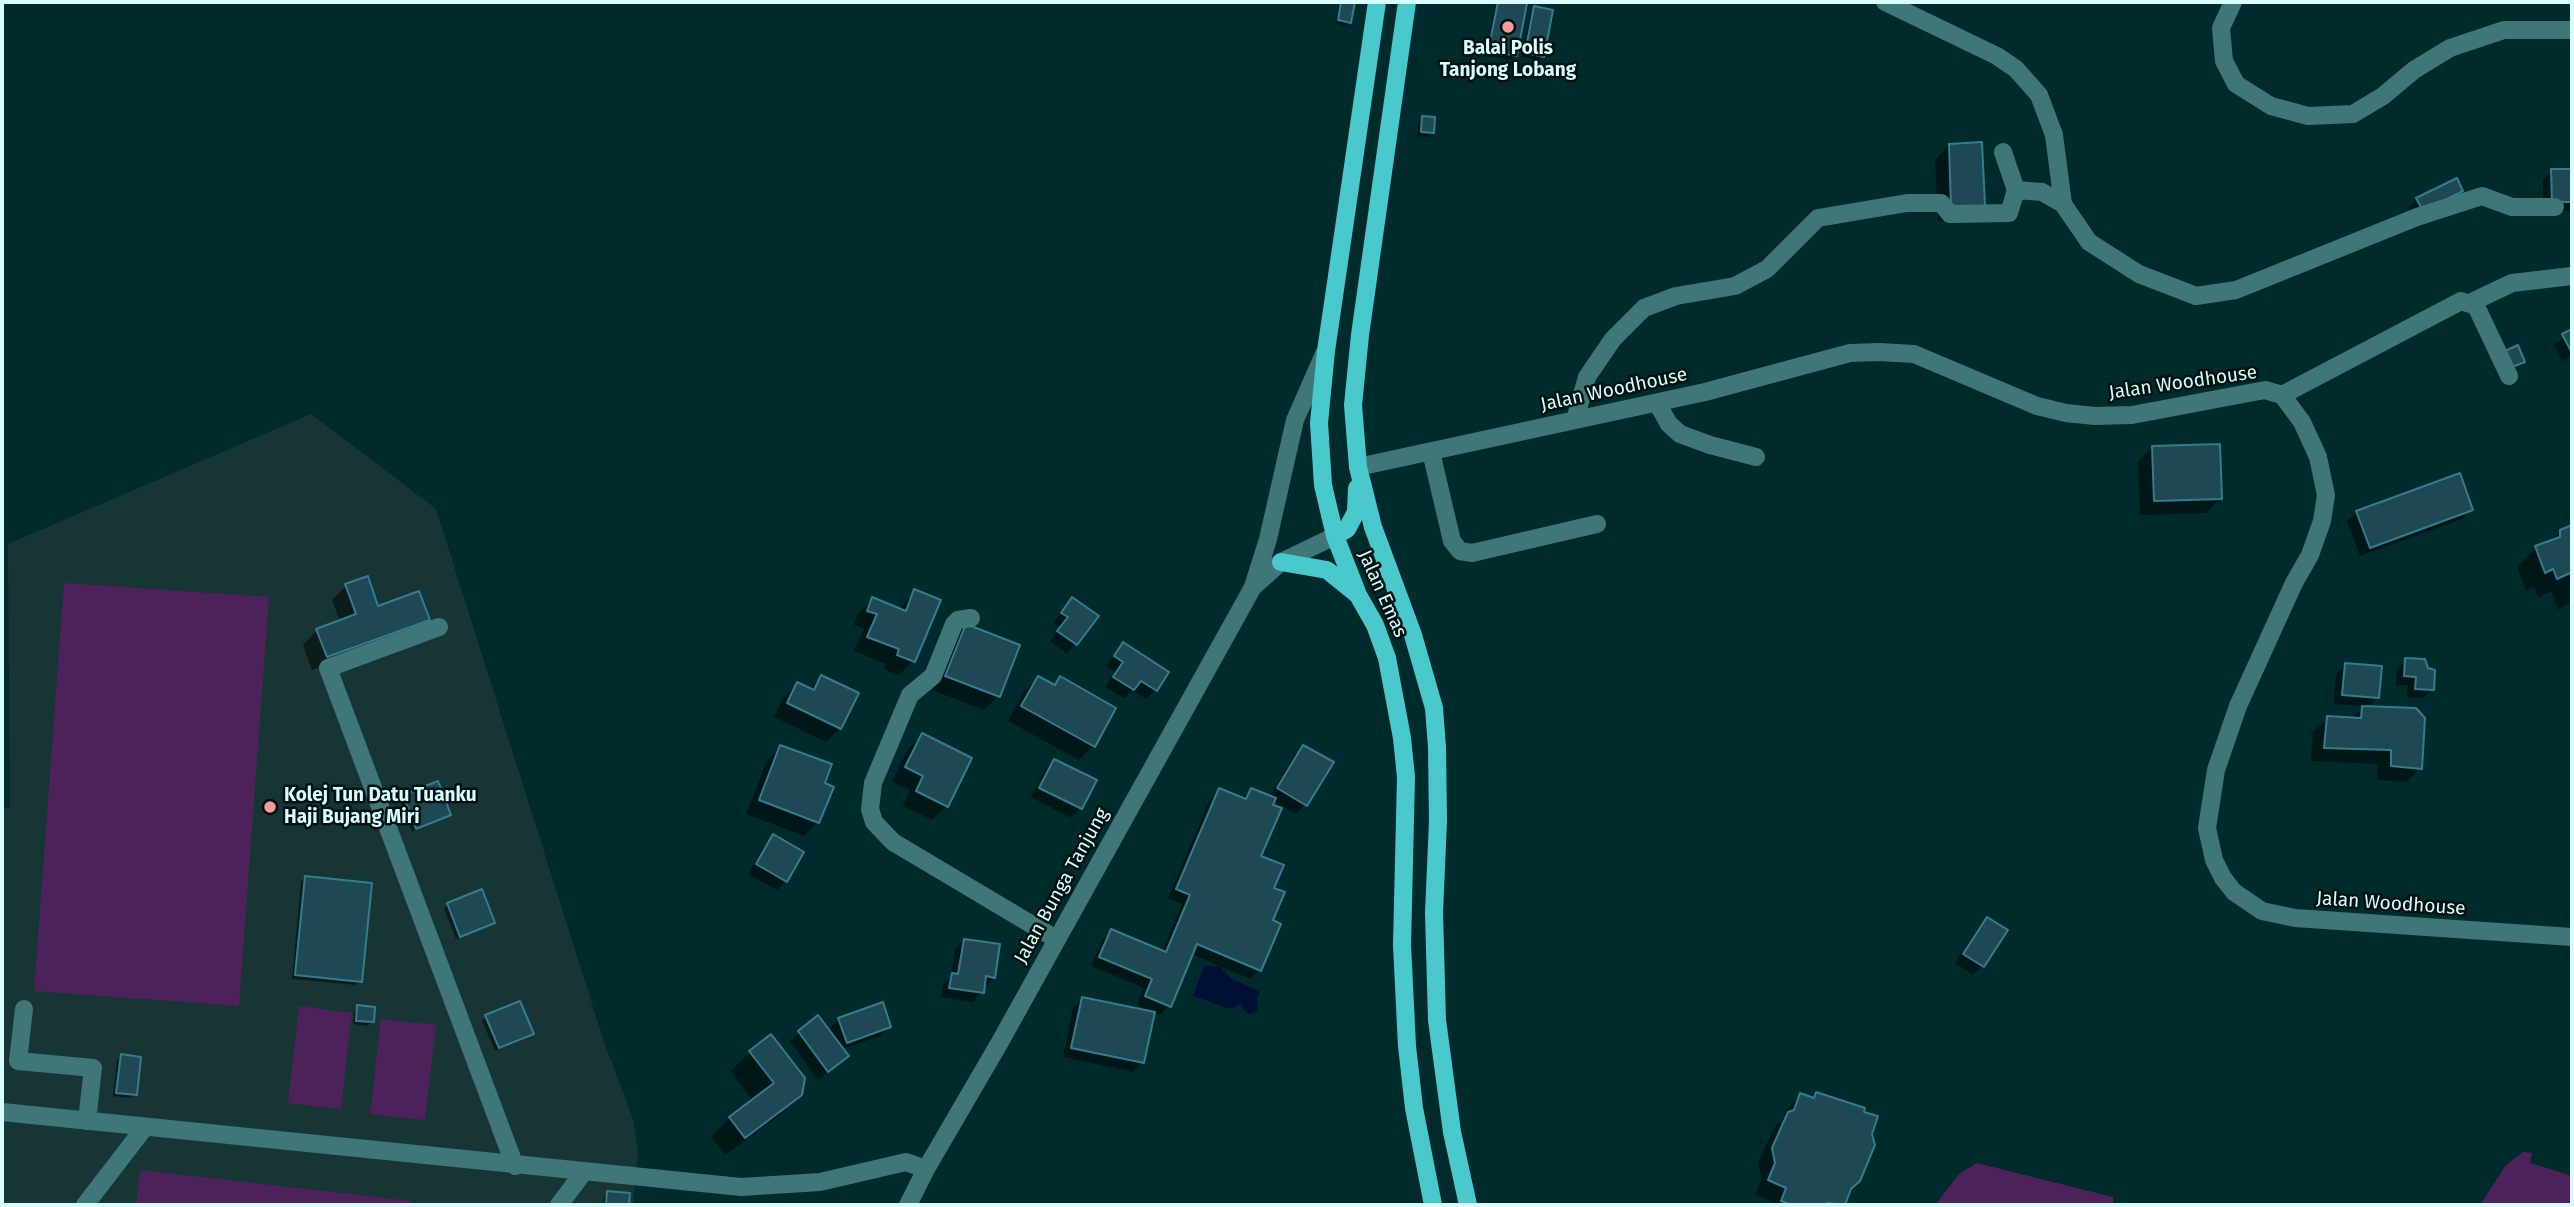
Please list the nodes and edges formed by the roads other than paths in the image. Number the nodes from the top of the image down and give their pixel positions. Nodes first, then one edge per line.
1 (1377, 2) edge
2 (1407, 2) edge
3 (1885, 2) edge
4 (2232, 2) edge
5 (2572, 30) edge
6 (2003, 152) dead end
7 (2016, 190) junction
8 (2063, 204) junction
9 (2555, 207) dead end
10 (2572, 276) edge
11 (2470, 303) junction
12 (1326, 351) junction
13 (2509, 376) dead end
14 (2282, 396) junction
15 (1657, 403) junction
16 (1575, 420) junction
17 (1431, 452) junction
18 (1756, 457) dead end
19 (1357, 467) junction
20 (1597, 524) dead end
21 (1335, 536) junction
22 (1281, 562) junction
23 (1253, 587) junction
24 (1358, 595) junction
25 (971, 618) dead end
26 (439, 627) dead end
27 (2572, 937) edge
28 (1056, 939) junction
29 (24, 1009) dead end
30 (2, 1112) edge
31 (87, 1121) junction
32 (145, 1127) junction
33 (515, 1166) junction
34 (926, 1169) junction
35 (583, 1173) junction
36 (1469, 1201) edge
37 (85, 1205) edge
38 (559, 1205) edge
39 (908, 1205) edge
40 (1433, 1205) edge

1 - 12 main road, Jalan Emas
2 - 19 main road, Jalan Emas
3 - 8 street
4 - 5 street
6 - 7 street
7 - 8 street
7 - 16 street
8 - 9 street
10 - 11 street
11 - 13 street
11 - 14 street
12 - 21 main road, Jalan Emas
12 - 23 street
14 - 15 street, Jalan Woodhouse
14 - 27 street, Jalan Woodhouse
15 - 16 street, Jalan Woodhouse
15 - 18 street
16 - 17 street, Jalan Woodhouse
17 - 19 street, Jalan Woodhouse
17 - 20 street
19 - 21 main road
19 - 36 main road, Jalan Emas
21 - 22 street
21 - 24 main road, Jalan Emas
22 - 23 street
22 - 24 main road
23 - 28 street, Jalan Bunga Tanjung
24 - 40 main road, Jalan Emas
25 - 28 street
26 - 33 street
28 - 34 street, Jalan Bunga Tanjung
29 - 31 street
30 - 31 street
31 - 32 street
32 - 33 street
32 - 37 street
33 - 35 street
34 - 35 street
34 - 39 street, Jalan Bunga Tanjung
35 - 38 street

